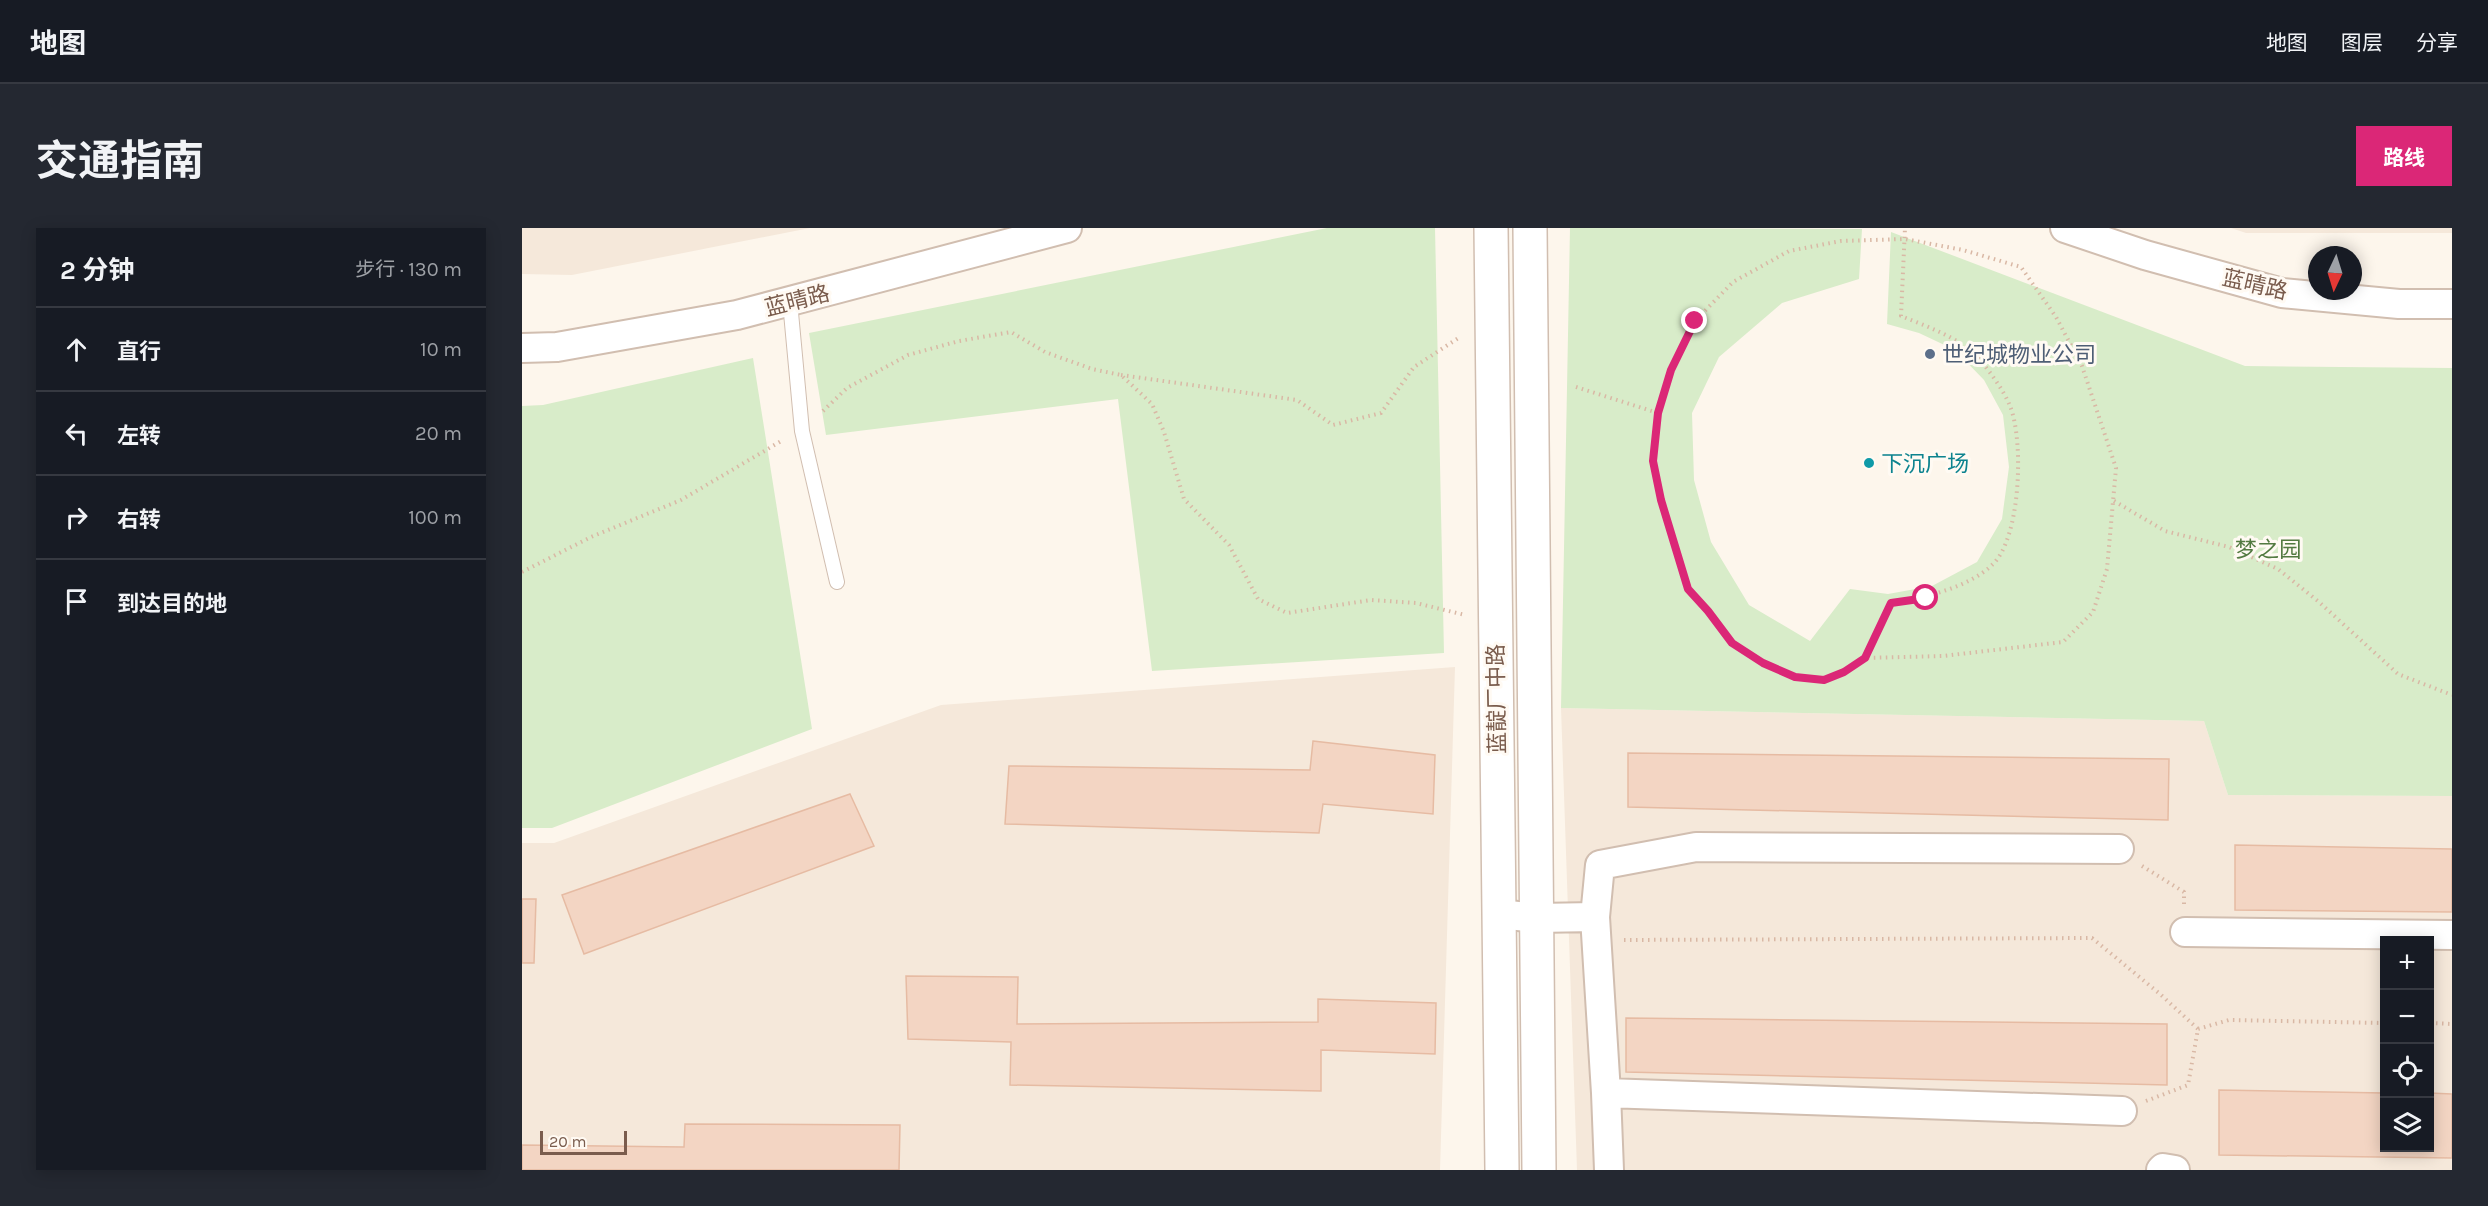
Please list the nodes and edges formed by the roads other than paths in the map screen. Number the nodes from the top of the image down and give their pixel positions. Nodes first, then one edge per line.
1 (1067, 228) edge
2 (1491, 228) edge
3 (1530, 228) edge
4 (2065, 228) edge
5 (790, 302) junction
6 (2452, 304) edge
7 (522, 348) edge
8 (837, 582) dead end
9 (2119, 849) road end
10 (1499, 914) junction
11 (1536, 918) junction
12 (1596, 929) junction
13 (2185, 932) road end
14 (2452, 935) edge
15 (1606, 1093) junction
16 (2122, 1111) road end
17 (1502, 1170) edge
18 (1539, 1170) edge
19 (1609, 1170) edge
20 (2161, 1170) edge
21 (2175, 1170) edge

1 - 5 street, 蓝晴路
2 - 10 street, 蓝靛厂中路
3 - 11 street, 蓝靛厂中路
4 - 6 street, 蓝晴路
5 - 7 street, 蓝晴路
5 - 8 lane
9 - 12 street
10 - 11 street
10 - 17 street, 蓝靛厂中路
11 - 12 street
11 - 18 street, 蓝靛厂中路
12 - 15 street
13 - 14 street
15 - 16 street
15 - 19 street
20 - 21 street

